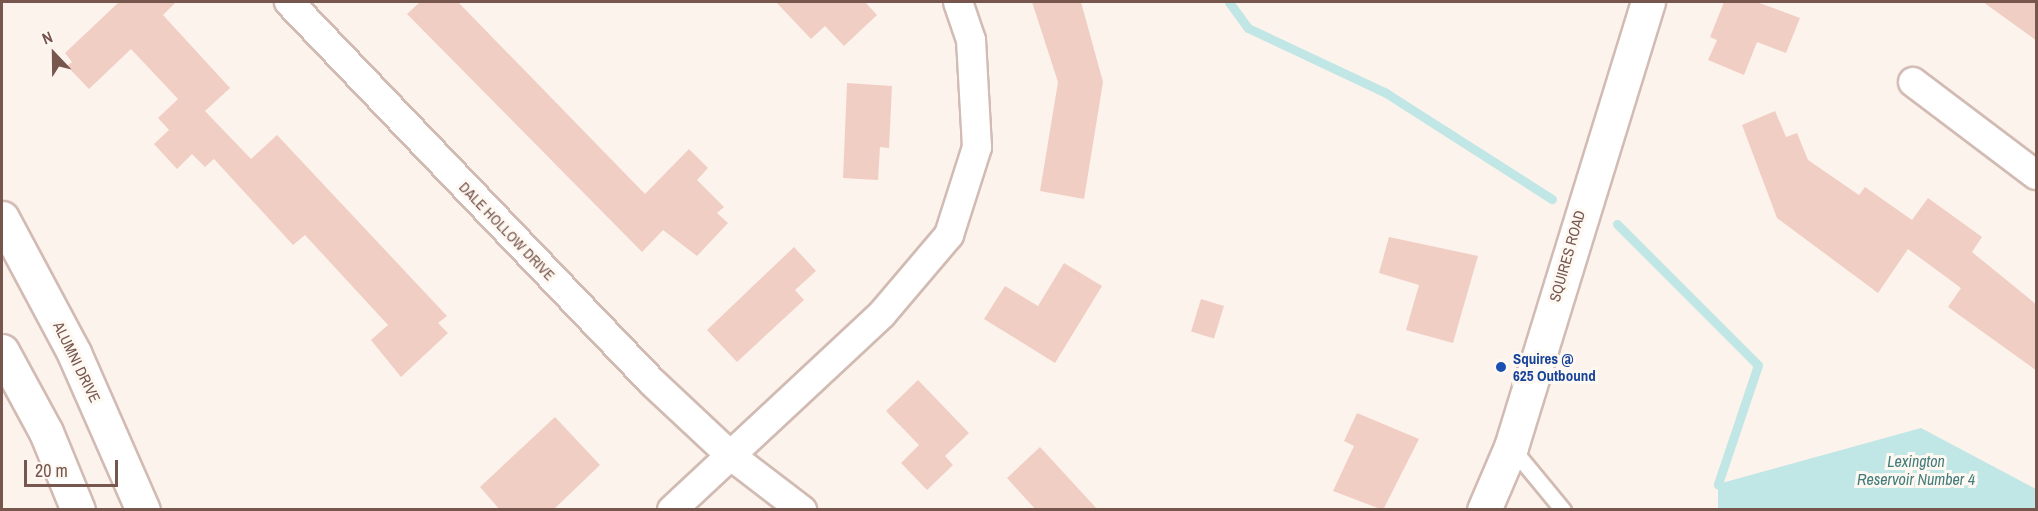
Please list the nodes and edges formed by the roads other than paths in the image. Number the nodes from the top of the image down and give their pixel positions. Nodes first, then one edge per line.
1 (289, 2) edge
2 (958, 2) edge
3 (1648, 2) edge
4 (1913, 82) dead end
5 (2037, 175) edge
6 (2, 218) edge
7 (2, 351) edge
8 (1511, 447) junction
9 (730, 455) junction
10 (78, 510) edge
11 (143, 510) edge
12 (672, 510) edge
13 (802, 510) edge
14 (1484, 510) edge
15 (1563, 510) edge

1 - 9 street, DALE HOLLOW DRIVE
2 - 9 street
3 - 8 street, SQUIRES ROAD
4 - 5 street
6 - 11 street, ALUMNI DRIVE
7 - 10 street
8 - 14 street, SQUIRES ROAD
8 - 15 lane
9 - 12 street
9 - 13 street, DALE HOLLOW DRIVE

